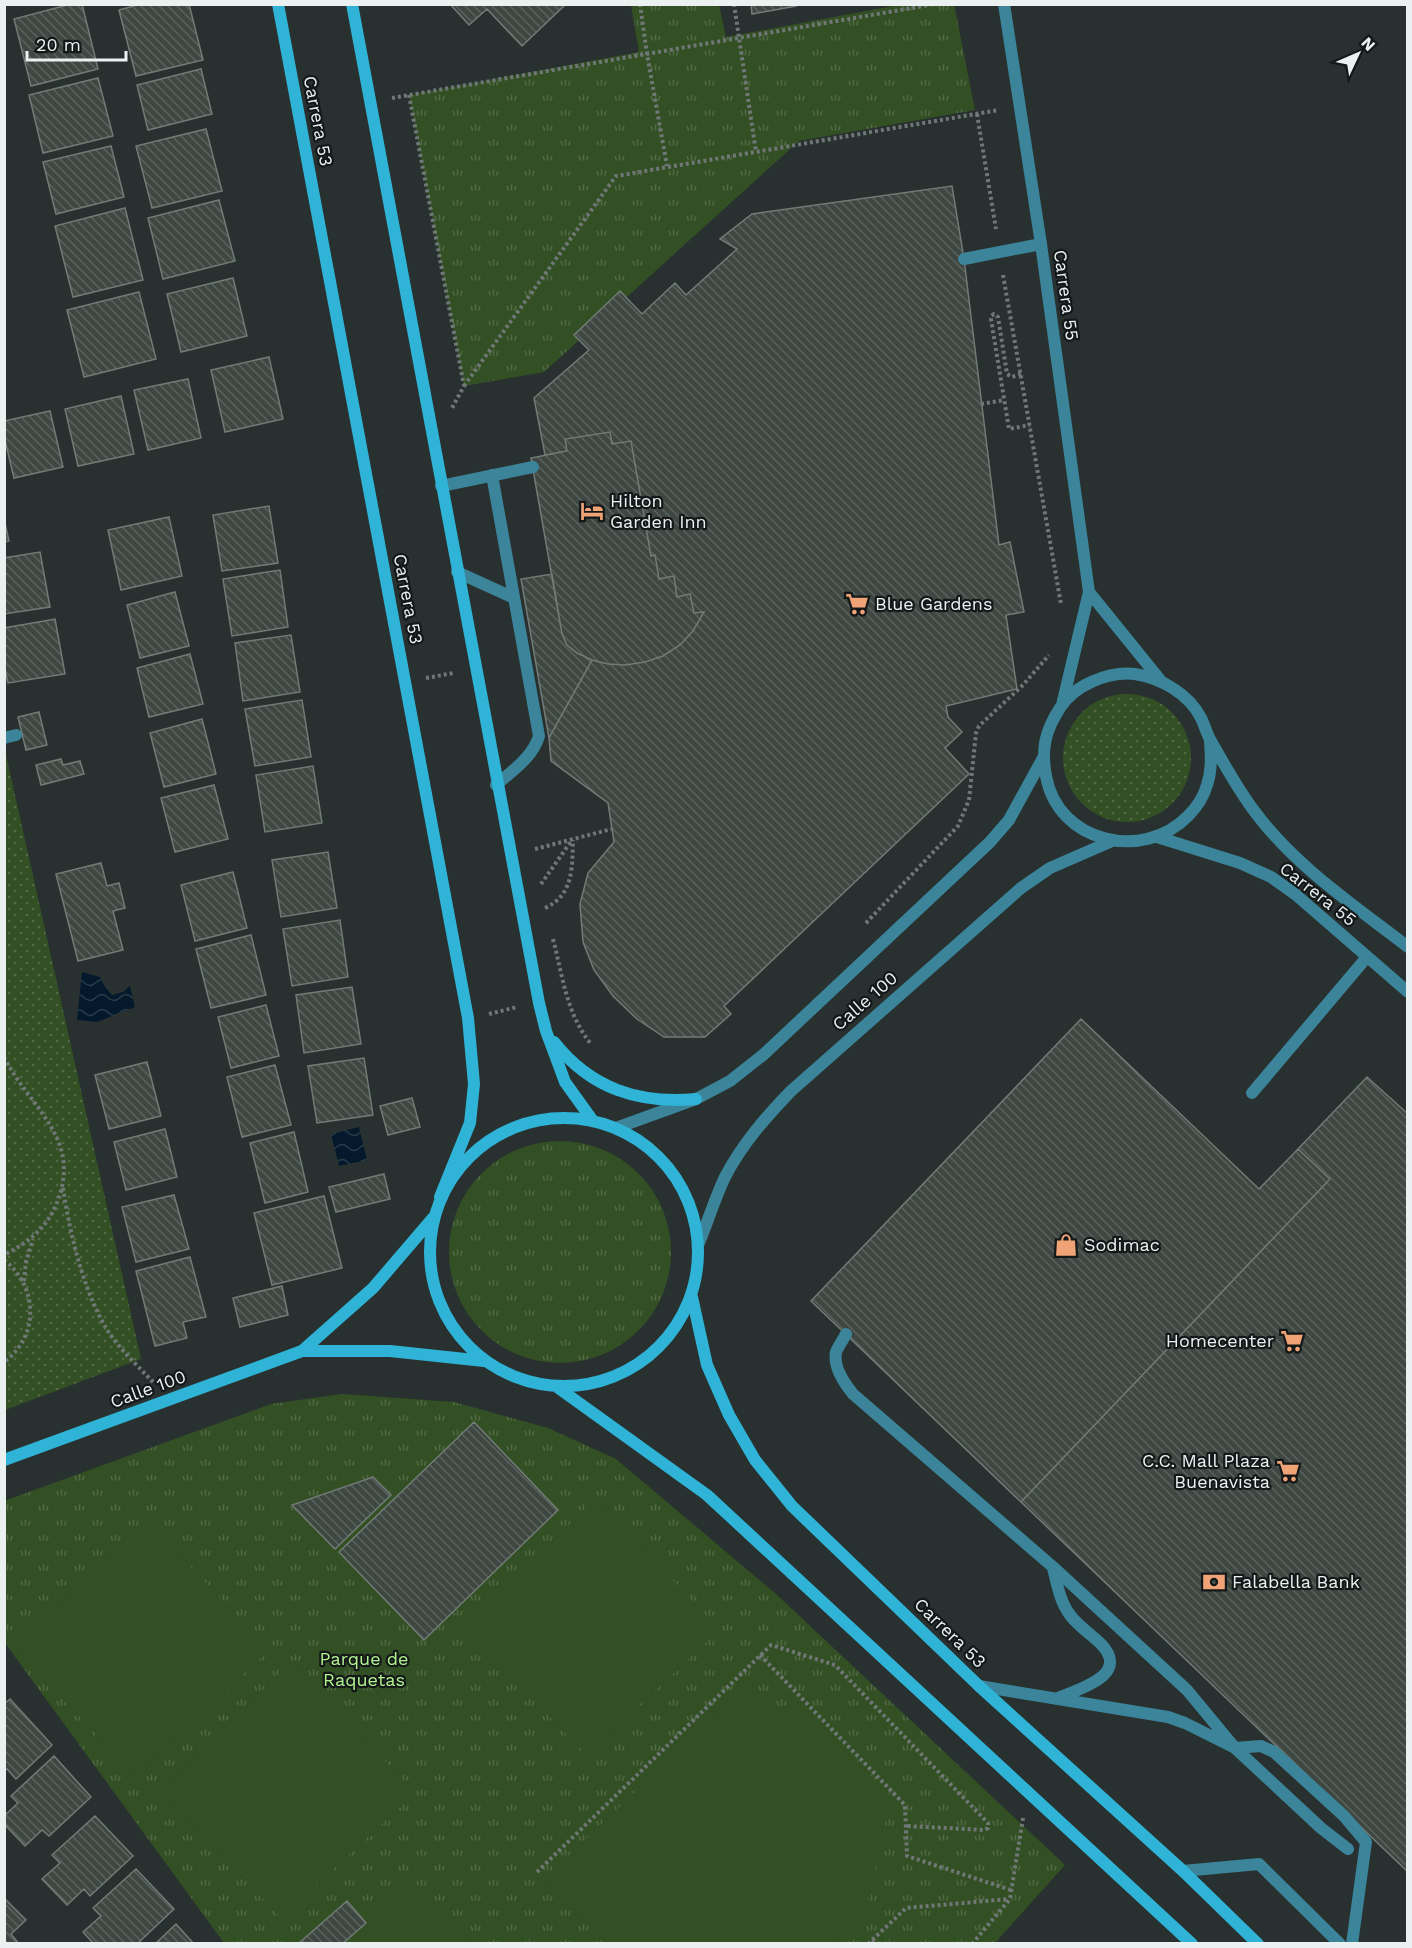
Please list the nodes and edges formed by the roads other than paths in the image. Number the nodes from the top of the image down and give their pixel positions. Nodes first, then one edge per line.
1 (278, 4) edge
2 (352, 4) edge
3 (1004, 4) edge
4 (1041, 243) junction
5 (964, 259) dead end
6 (533, 467) dead end
7 (492, 475) junction
8 (441, 486) junction
9 (457, 572) junction
10 (1089, 592) junction
11 (514, 598) junction
12 (1161, 681) junction
13 (1062, 705) junction
14 (1210, 741) junction
15 (1043, 758) junction
16 (496, 785) junction
17 (1157, 837) junction
18 (1112, 841) junction
19 (1407, 948) edge
20 (1367, 957) junction
21 (1407, 992) edge
22 (546, 1031) junction
23 (1252, 1093) dead end
24 (696, 1099) junction
25 (593, 1121) junction
26 (616, 1128) junction
27 (440, 1197) junction
28 (433, 1218) junction
29 (699, 1243) junction
30 (692, 1298) junction
31 (846, 1334) dead end
32 (302, 1351) junction
33 (484, 1360) junction
34 (557, 1386) junction
35 (4, 1460) edge
36 (1053, 1567) junction
37 (979, 1686) junction
38 (1057, 1699) junction
39 (1235, 1748) junction
40 (1348, 1849) dead end
41 (1183, 1871) junction
42 (1192, 1944) edge
43 (1258, 1944) edge
44 (1340, 1944) edge
45 (1352, 1944) edge

1 - 27 main road, Carrera 53
2 - 8 main road
3 - 4 street, Carrera 55
4 - 5 street
4 - 10 street, Carrera 55
6 - 7 street
7 - 8 street
7 - 11 street
8 - 9 main road
9 - 11 street
9 - 16 main road
10 - 12 street
10 - 13 street, Carrera 55
11 - 16 street
12 - 13 street
12 - 14 street
13 - 15 street
14 - 17 street
14 - 19 street, Carrera 55
15 - 18 street
15 - 24 street, Calle 100
16 - 22 main road
17 - 18 street
17 - 20 street, Carrera 55
18 - 29 street, Calle 100
20 - 21 street, Carrera 55
20 - 23 street
22 - 24 main road
22 - 25 main road
24 - 26 street, Calle 100
25 - 26 main road
25 - 27 main road
26 - 29 main road
27 - 28 main road
28 - 32 main road, Calle 100
28 - 33 main road
29 - 30 main road
30 - 34 main road
30 - 37 main road, Carrera 53
31 - 36 street
32 - 33 main road, Calle 100
32 - 35 main road, Calle 100
33 - 34 main road
34 - 42 main road
36 - 38 street
36 - 39 street
37 - 38 street
37 - 41 main road, Carrera 53
38 - 39 street
39 - 40 street
39 - 45 street
41 - 43 main road, Carrera 53
41 - 44 street

